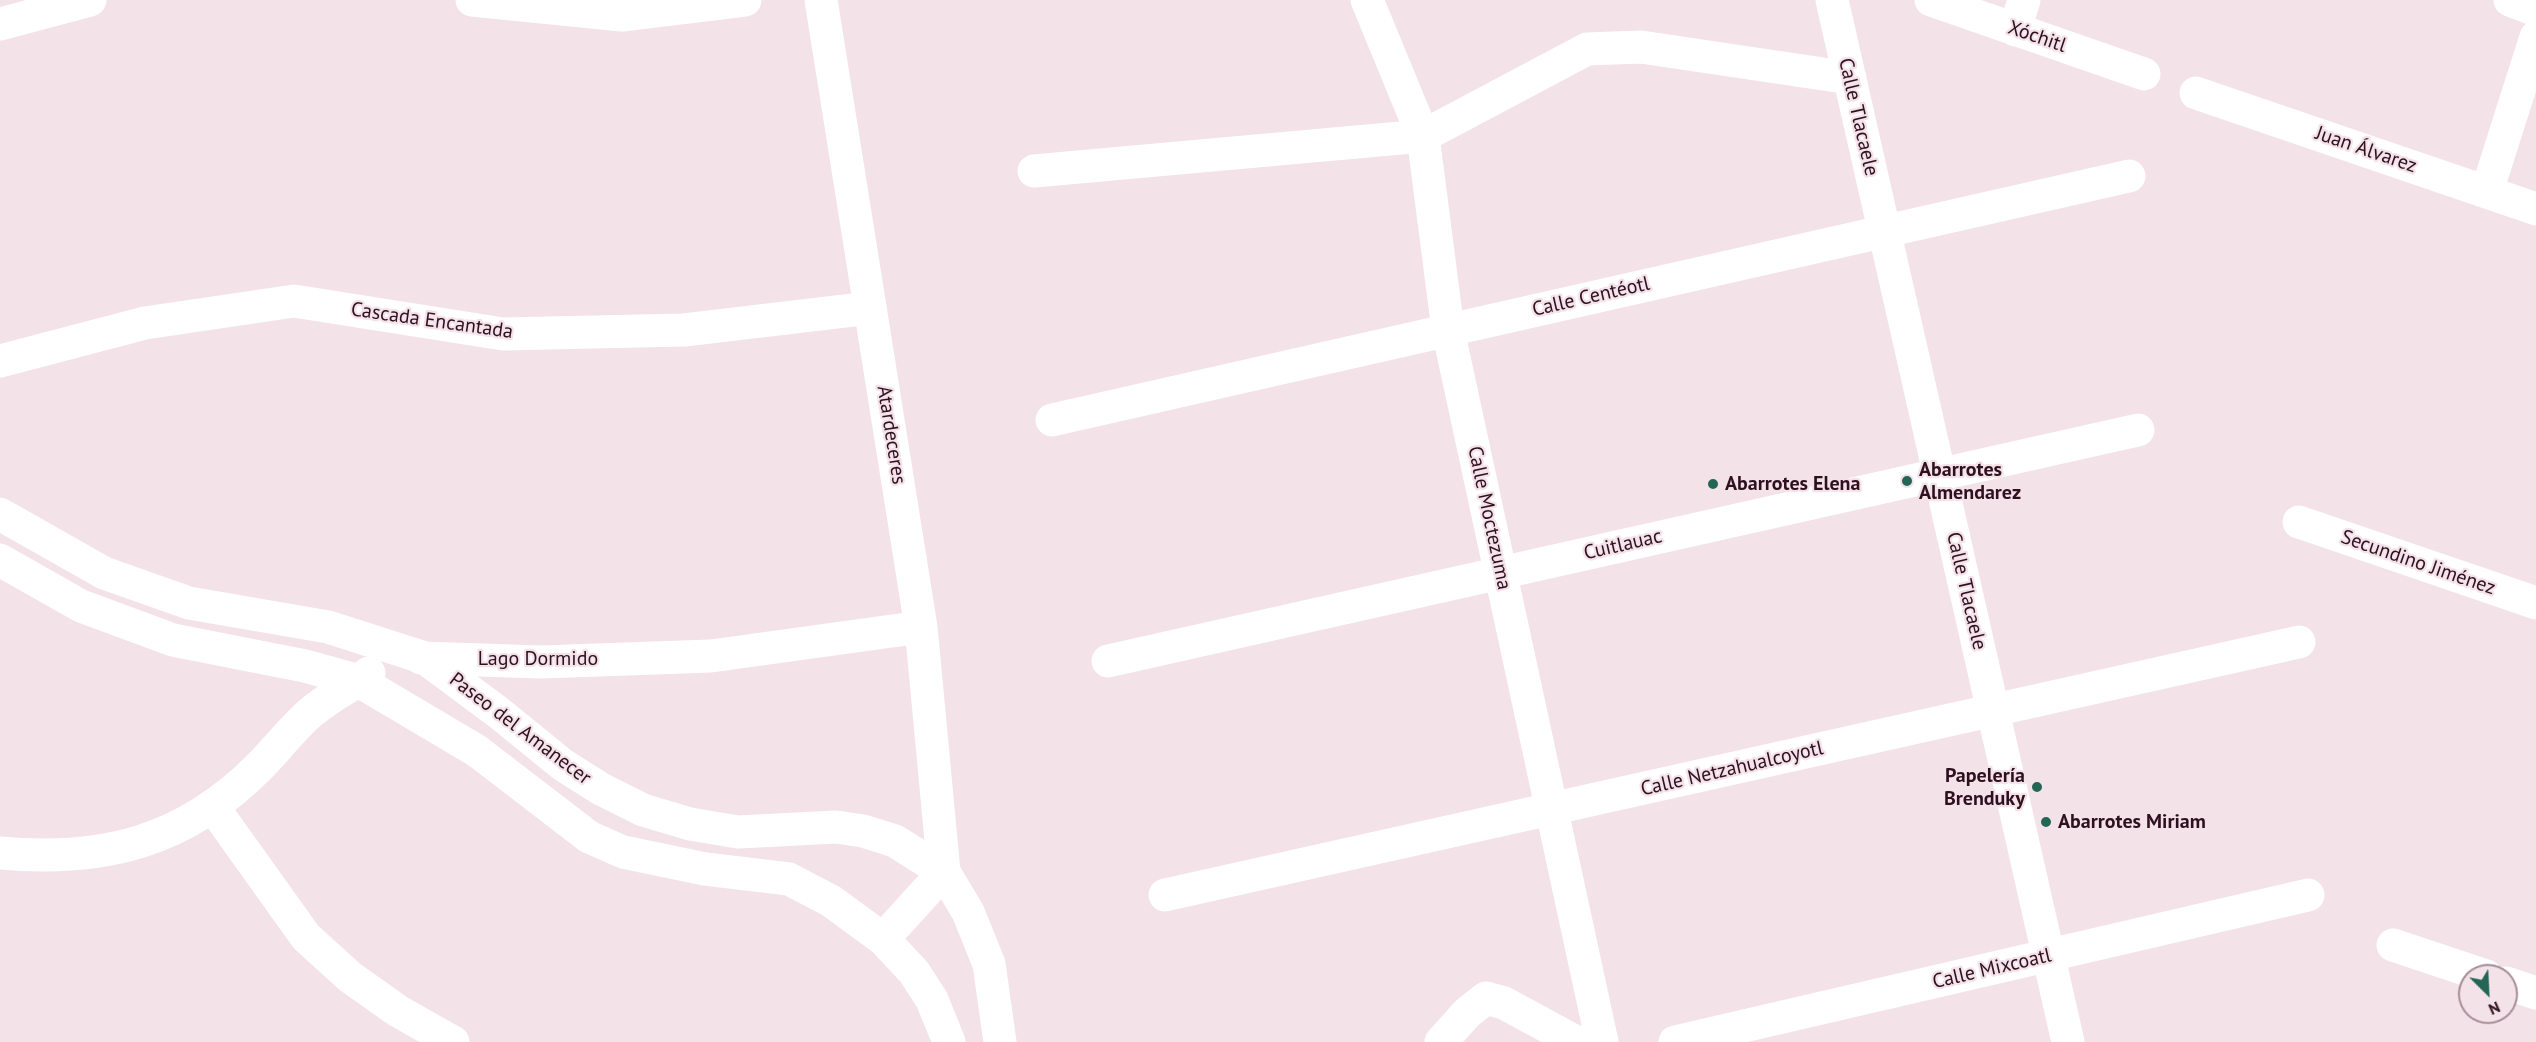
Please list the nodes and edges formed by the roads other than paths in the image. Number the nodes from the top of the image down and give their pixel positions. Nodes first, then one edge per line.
1 (90, 0) edge
2 (472, 0) edge
3 (745, 0) edge
4 (821, 0) edge
5 (1367, 0) edge
6 (1832, 0) edge
7 (1931, 0) edge
8 (2510, 0) edge
9 (2536, 10) edge
10 (2019, 15) edge
11 (0, 24) edge
12 (2536, 37) edge
13 (2144, 74) dead end
14 (1850, 78) junction
15 (2196, 93) dead end
16 (1424, 136) junction
17 (1034, 171) dead end
18 (2129, 176) dead end
19 (2487, 191) junction
20 (2536, 208) edge
21 (1884, 231) junction
22 (870, 308) junction
23 (1448, 330) junction
24 (0, 361) edge
25 (1052, 420) dead end
26 (2138, 430) dead end
27 (1940, 475) junction
28 (0, 514) edge
29 (2299, 522) dead end
30 (0, 560) edge
31 (1501, 573) junction
32 (2536, 603) edge
33 (921, 627) junction
34 (2300, 642) dead end
35 (425, 658) junction
36 (1108, 661) dead end
37 (359, 681) junction
38 (1993, 711) junction
39 (213, 807) junction
40 (1553, 808) junction
41 (0, 853) edge
42 (944, 872) junction
43 (1165, 895) dead end
44 (2308, 896) dead end
45 (884, 939) junction
46 (2392, 945) dead end
47 (2049, 956) junction
48 (2458, 967) edge
49 (2518, 986) edge
50 (2536, 993) edge
51 (940, 1038) edge
52 (453, 1042) edge
53 (1000, 1042) edge
54 (1441, 1042) edge
55 (1576, 1042) edge
56 (1602, 1042) edge
57 (1675, 1042) edge
58 (2068, 1042) edge

1 - 11 street
2 - 3 street
4 - 22 street, Atardeceres
5 - 16 street, Calle Moctezuma
6 - 14 street, Calle Tlacaele
7 - 10 street, Xóchitl
8 - 9 street
10 - 13 street, Xóchitl
12 - 19 street
14 - 16 street
14 - 21 street, Calle Tlacaele
15 - 19 street, Juan Álvarez
16 - 17 street
16 - 23 street, Calle Moctezuma
18 - 21 street, Calle Centéotl
19 - 20 street, Juan Álvarez
21 - 23 street, Calle Centéotl
21 - 27 street, Calle Tlacaele
22 - 24 street, Cascada Encantada
22 - 33 street, Atardeceres
23 - 25 street, Calle Centéotl
23 - 31 street, Calle Moctezuma
26 - 27 street, Cuitlauac
27 - 31 street, Cuitlauac
27 - 38 street, Calle Tlacaele
28 - 35 street, Paseo del Amanecer
29 - 32 street, Secundino Jiménez
30 - 37 street
31 - 36 street, Cuitlauac
31 - 40 street, Calle Moctezuma
33 - 35 street, Lago Dormido
33 - 42 street, Atardeceres
34 - 38 street, Calle Netzahualcoyotl
35 - 37 street, Lago Dormido
35 - 42 street, Paseo del Amanecer
37 - 39 street, Lago Dormido
37 - 45 street
38 - 40 street, Calle Netzahualcoyotl
38 - 47 street, Calle Tlacaele
39 - 41 street, Lago Dormido
39 - 52 street
40 - 43 street, Calle Netzahualcoyotl
40 - 56 street, Calle Moctezuma
42 - 45 street
42 - 53 street, Paseo del Amanecer
44 - 47 street, Calle Mixcoatl
45 - 51 street
46 - 48 street
47 - 57 street, Calle Mixcoatl
47 - 58 street, Calle Tlacaele
49 - 50 street
54 - 55 street

